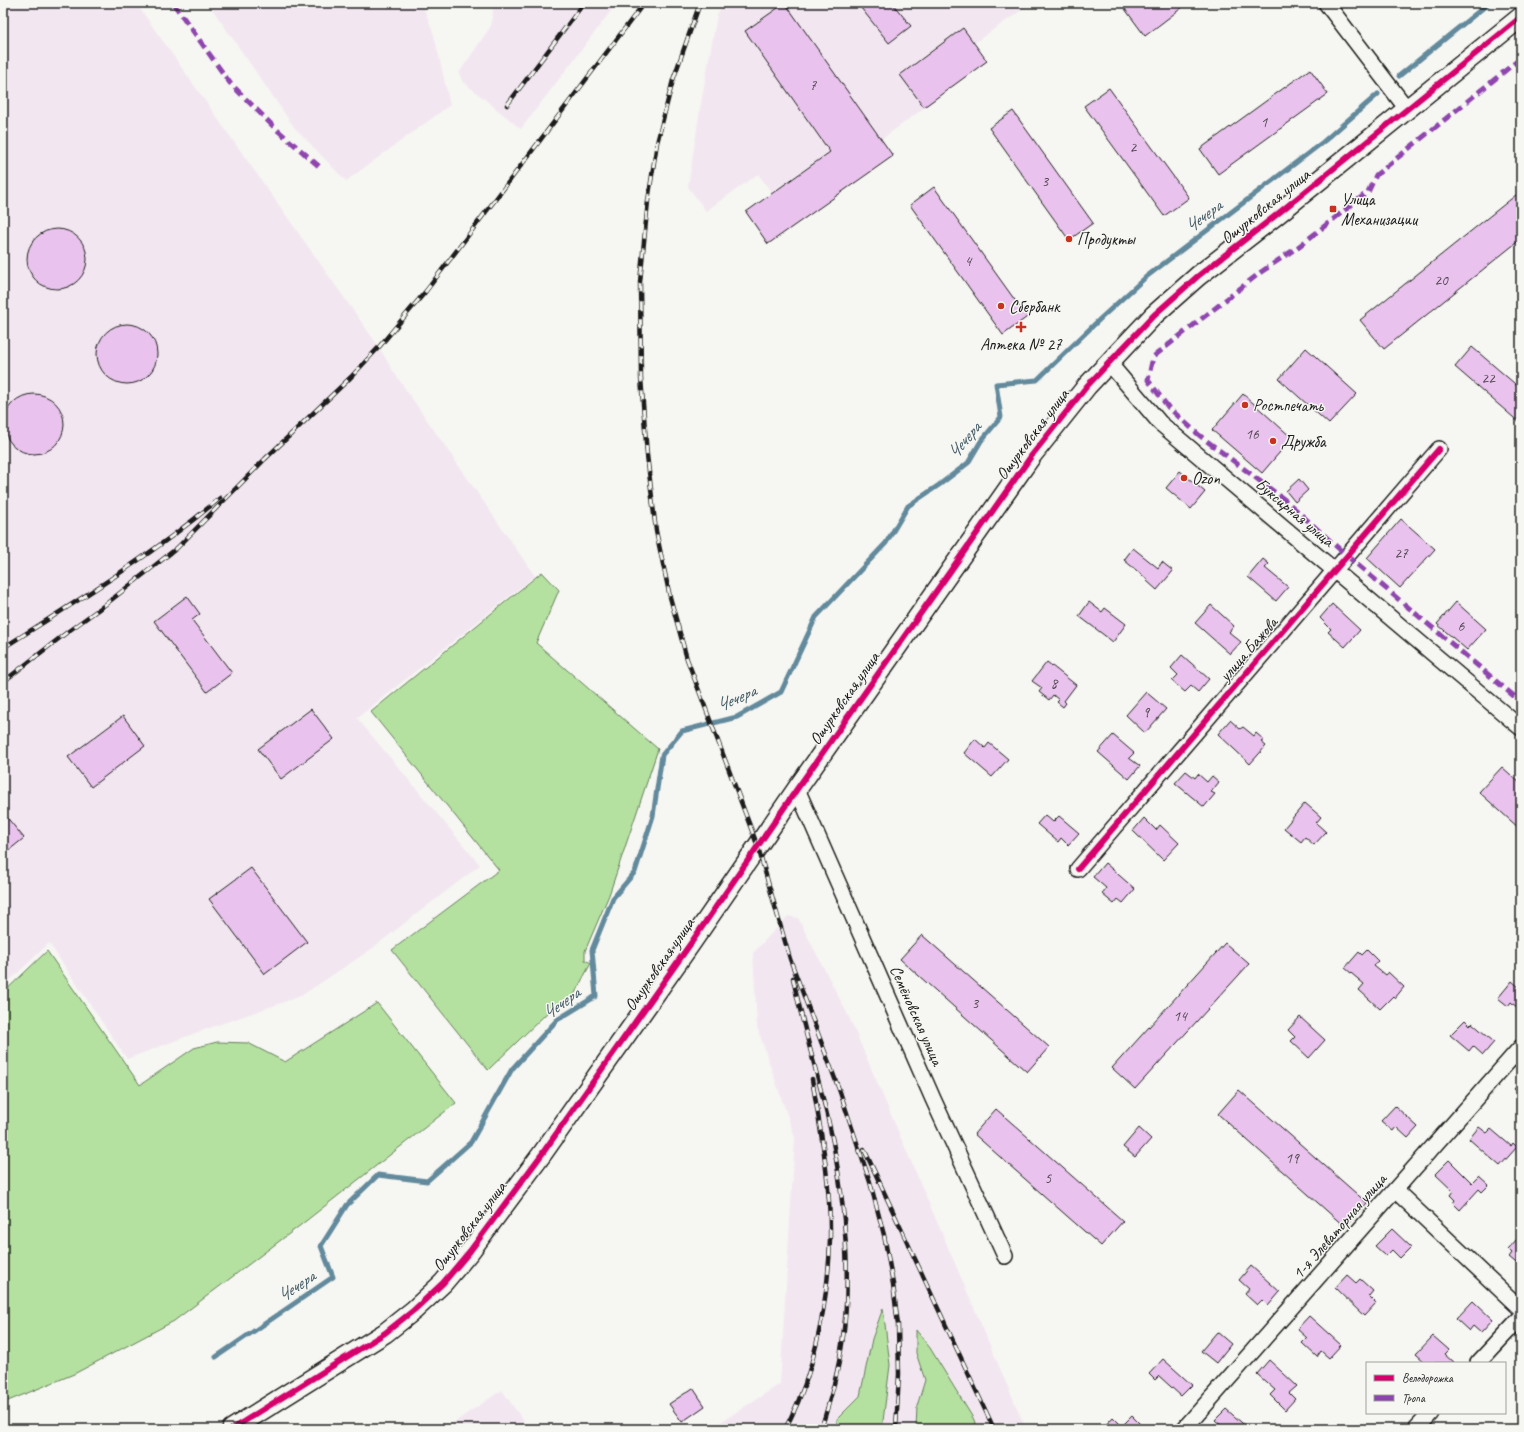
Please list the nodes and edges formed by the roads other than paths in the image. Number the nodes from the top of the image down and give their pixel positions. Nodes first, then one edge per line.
1 (1326, 3) edge
2 (1521, 17) edge
3 (1407, 109) junction
4 (1109, 363) junction
5 (1439, 449) dead end
6 (1334, 570) junction
7 (1521, 728) edge
8 (797, 789) junction
9 (1078, 868) dead end
10 (1521, 1047) edge
11 (1395, 1190) junction
12 (1004, 1256) dead end
13 (1521, 1310) edge
14 (1521, 1317) edge
15 (1479, 1362) edge
16 (1430, 1414) edge
17 (232, 1429) edge
18 (1184, 1429) edge
19 (1416, 1429) edge

1 - 3 street
2 - 3 street, Ошурковская улица
3 - 4 street, Ошурковская улица
4 - 6 street, Буксирная улица
4 - 8 street, Ошурковская улица
5 - 6 street, улица Бажова
6 - 7 street, Буксирная улица
6 - 9 street, улица Бажова
8 - 12 street, Семёновская улица
8 - 17 street, Ошурковская улица
10 - 11 street, 1-я Элеваторная улица
11 - 13 street
11 - 18 street, 1-я Элеваторная улица
14 - 15 street
16 - 19 street

